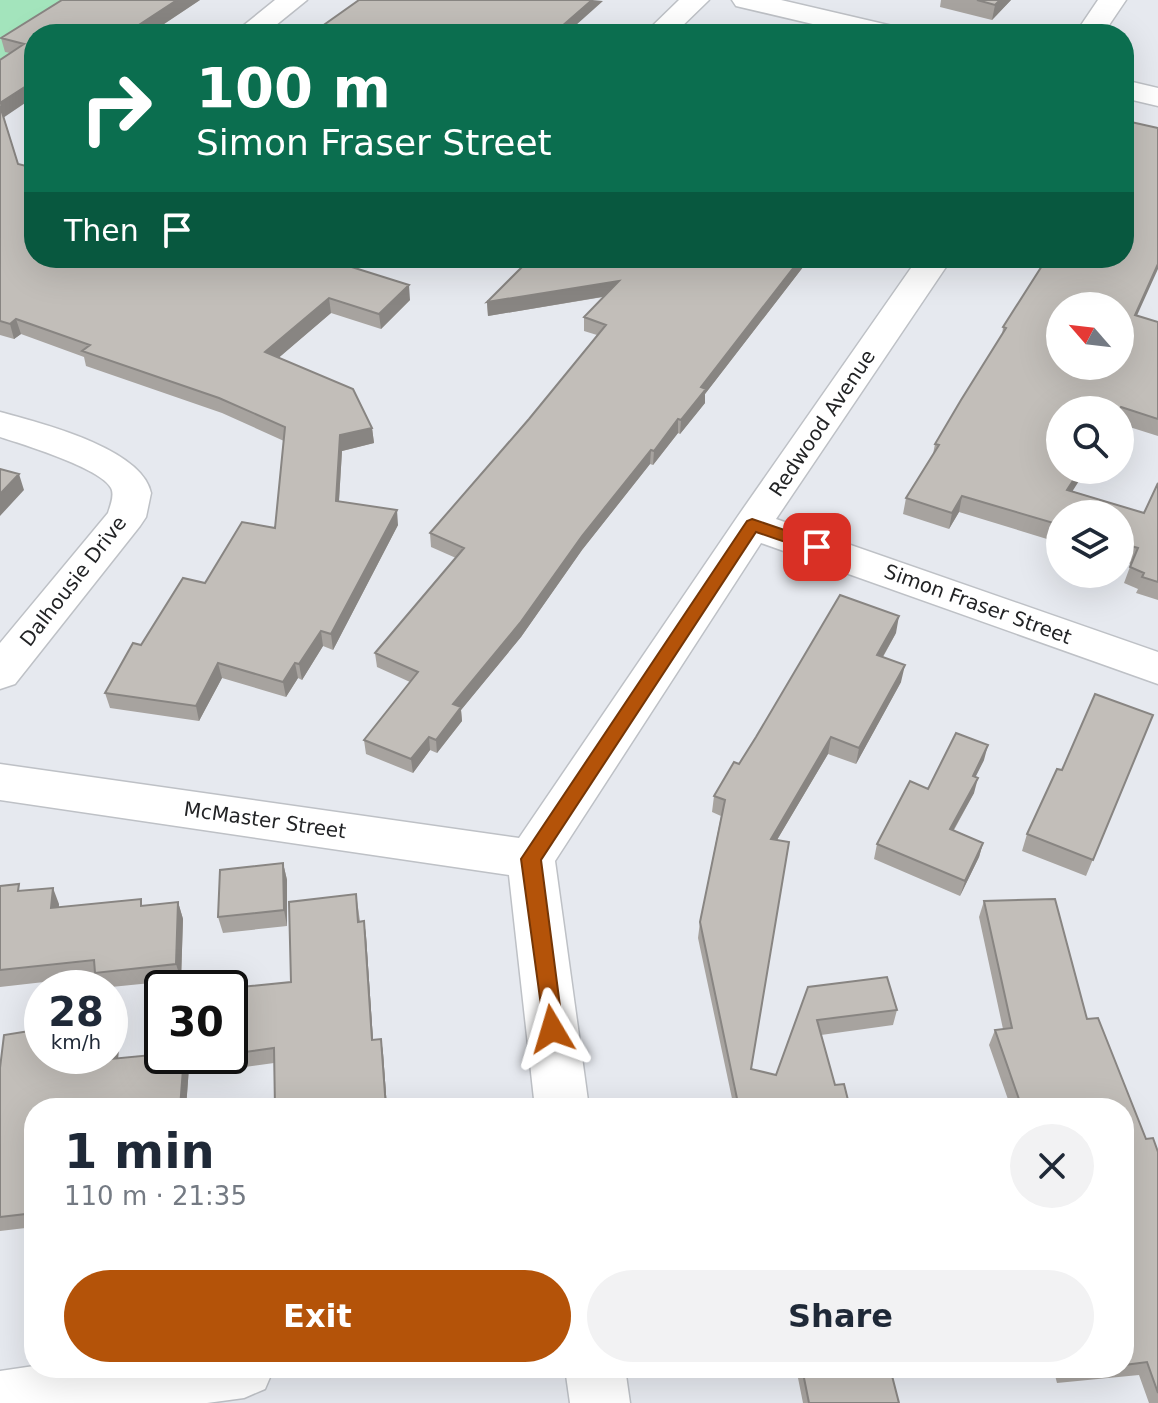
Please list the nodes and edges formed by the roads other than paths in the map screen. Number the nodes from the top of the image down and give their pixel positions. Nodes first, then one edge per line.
1 (293, 0) edge
2 (695, 0) edge
3 (746, 0) edge
4 (1112, 0) edge
5 (261, 24) edge
6 (669, 24) edge
7 (848, 24) edge
8 (1096, 24) edge
9 (1134, 91) edge
10 (1158, 97) edge
11 (928, 268) edge
12 (0, 424) edge
13 (752, 525) junction
14 (1158, 668) edge
15 (0, 673) edge
16 (0, 782) edge
17 (531, 859) junction
18 (561, 1098) edge
19 (170, 1378) edge
20 (596, 1378) edge
21 (0, 1401) edge
22 (600, 1403) edge

1 - 5 street
2 - 6 street
3 - 7 street
4 - 8 street
9 - 10 street
11 - 13 street, Redwood Avenue
12 - 15 street, Dalhousie Drive
13 - 14 street, Simon Fraser Street
13 - 17 street, Redwood Avenue
16 - 17 street, McMaster Street
17 - 18 street
19 - 21 street
20 - 22 street

